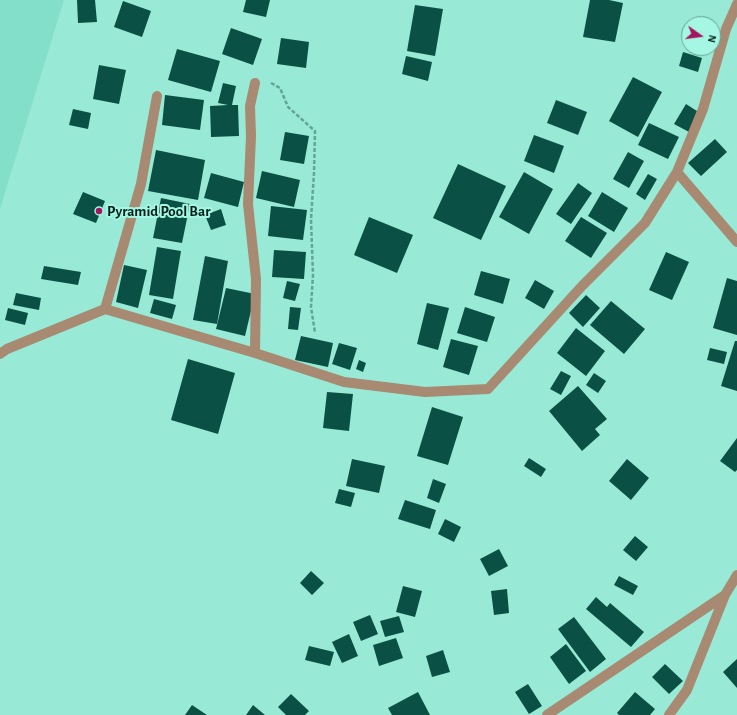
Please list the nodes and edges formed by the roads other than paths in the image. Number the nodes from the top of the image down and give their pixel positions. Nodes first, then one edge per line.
1 (737, 4) edge
2 (255, 83) road end
3 (157, 96) dead end
4 (677, 172) junction
5 (737, 242) edge
6 (105, 309) junction
7 (255, 353) junction
8 (0, 354) edge
9 (737, 575) edge
10 (726, 595) junction
11 (547, 715) edge
12 (669, 715) edge

1 - 4 street
2 - 7 street
3 - 6 street
4 - 5 street
4 - 7 street
6 - 7 street
6 - 8 street
9 - 10 street
10 - 11 street
10 - 12 street

